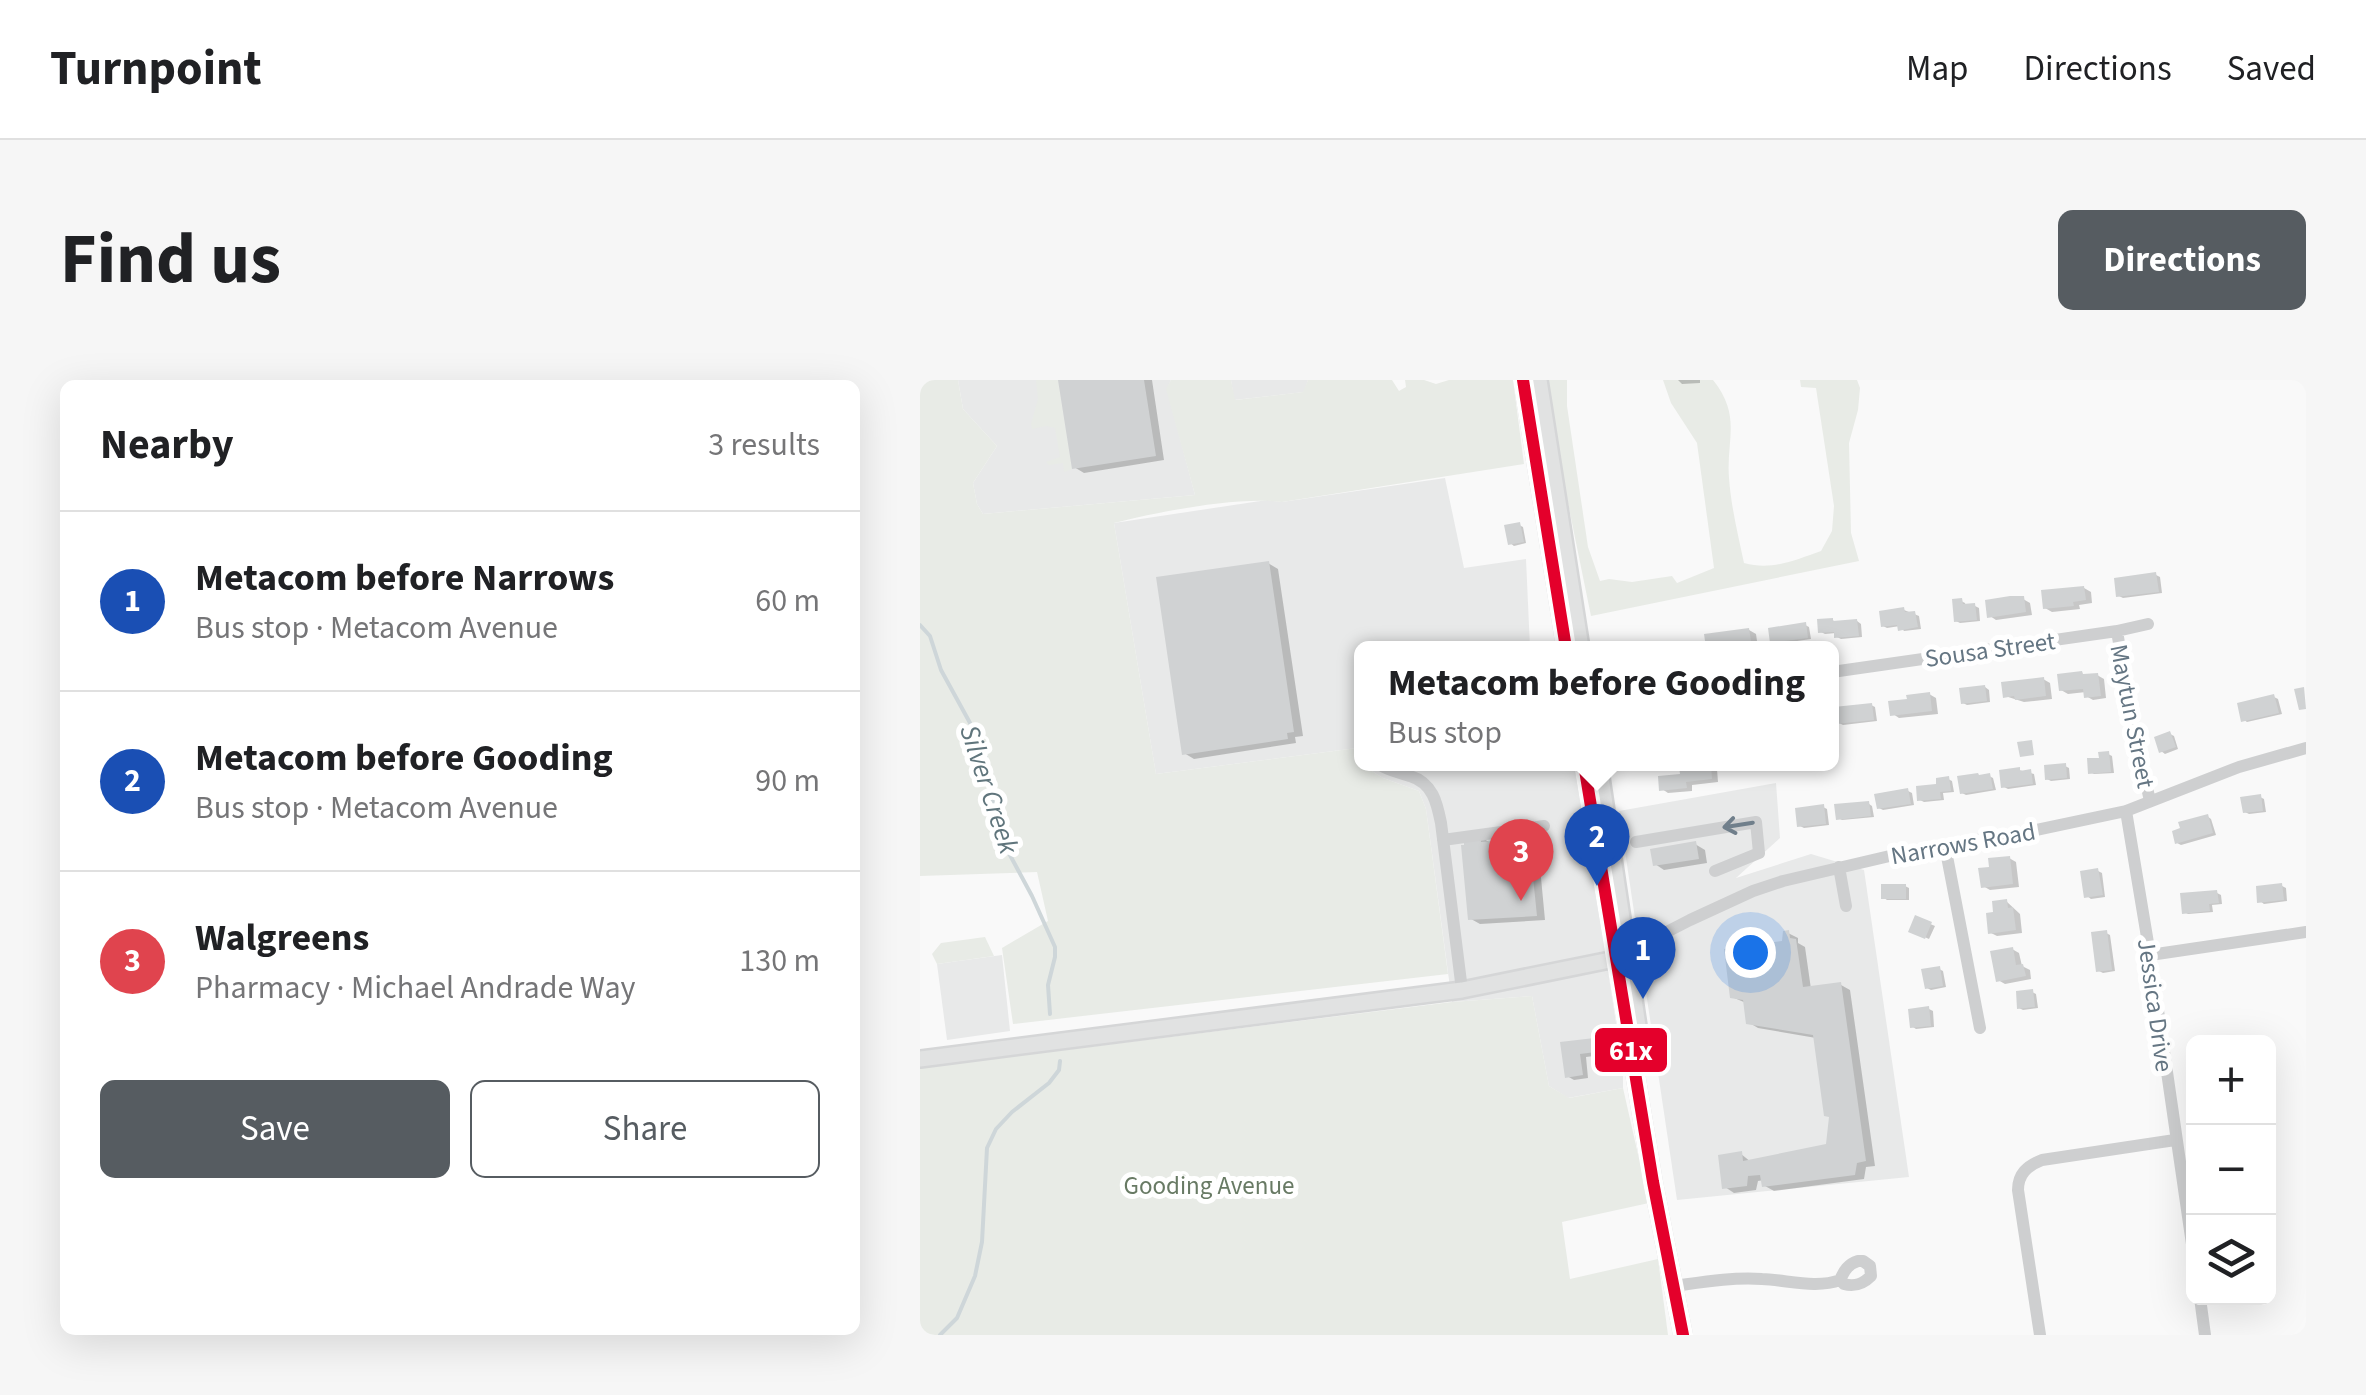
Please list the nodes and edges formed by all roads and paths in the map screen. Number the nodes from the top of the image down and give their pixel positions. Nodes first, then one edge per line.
1 (1523, 380) edge
2 (1539, 380) edge
3 (1544, 468) junction
4 (2148, 624) dead end
5 (2117, 631) junction
6 (1565, 641) edge
7 (1579, 641) edge
8 (1839, 671) edge
9 (2306, 748) edge
10 (1394, 771) edge
11 (1585, 771) edge
12 (1600, 771) edge
13 (2150, 802) junction
14 (2126, 811) junction
15 (1544, 826) dead end
16 (1443, 840) junction
17 (1636, 842) dead end
18 (1945, 846) junction
19 (1839, 867) junction
20 (1715, 871) dead end
21 (1846, 906) dead end
22 (2306, 932) edge
23 (2150, 955) junction
24 (1620, 956) junction
25 (1462, 990) junction
26 (1980, 1028) dead end
27 (920, 1058) edge
28 (2175, 1140) junction
29 (2187, 1215) edge
30 (1840, 1280) dead end
31 (1674, 1286) junction
32 (2201, 1305) edge
33 (1684, 1335) edge
34 (2040, 1335) edge
35 (2206, 1335) edge

1 - 3 main road
2 - 3 main road
3 - 6 main road
3 - 7 main road
4 - 5 street, Sousa Street
5 - 8 street, Sousa Street
5 - 13 street, Maytun Street
9 - 13 street, Narrows Road
10 - 16 street
11 - 24 main road
12 - 24 main road
13 - 14 street, Narrows Road
14 - 18 street, Narrows Road
14 - 23 street, Jessica Drive
15 - 16 street
16 - 25 street
20 -> 17 street
18 - 19 street, Narrows Road
18 - 26 street
19 - 21 street
19 - 24 street, Narrows Road
22 - 23 street
23 - 28 street, Jessica Drive
24 - 25 main road
24 - 31 main road
25 - 27 main road
28 - 29 street, Jessica Drive
28 - 34 street
30 - 31 street
31 - 33 main road
32 - 35 street

